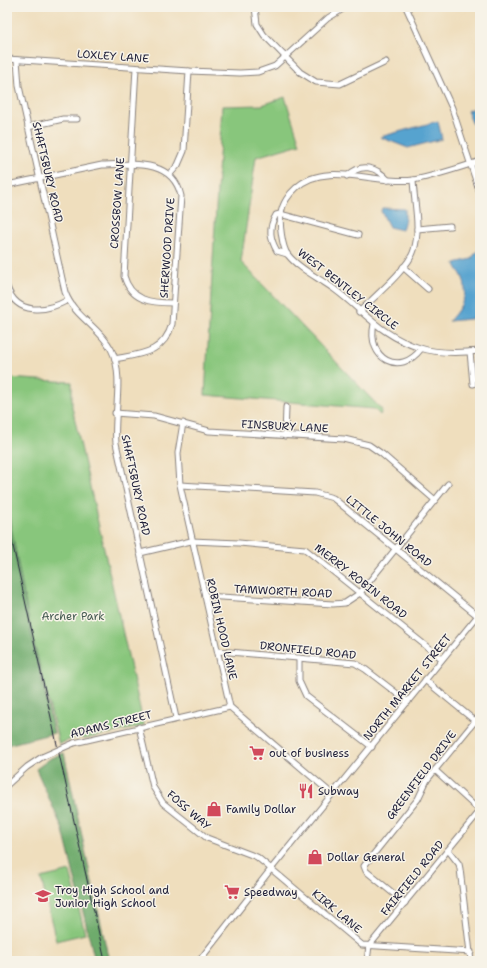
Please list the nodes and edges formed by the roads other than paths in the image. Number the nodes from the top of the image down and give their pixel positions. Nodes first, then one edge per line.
1 (255, 7) edge
2 (346, 7) edge
3 (406, 7) edge
4 (286, 58) junction
5 (7, 59) edge
6 (17, 60) junction
7 (386, 62) dead end
8 (136, 68) junction
9 (189, 71) junction
10 (77, 119) dead end
11 (28, 127) junction
12 (480, 161) edge
13 (471, 164) junction
14 (130, 165) junction
15 (170, 174) junction
16 (347, 176) junction
17 (39, 177) junction
18 (388, 180) junction
19 (412, 180) junction
20 (7, 185) edge
21 (480, 193) edge
22 (280, 214) junction
23 (450, 226) dead end
24 (417, 229) junction
25 (358, 235) dead end
26 (287, 254) junction
27 (404, 267) junction
28 (7, 287) edge
29 (428, 289) dead end
30 (68, 300) junction
31 (173, 303) junction
32 (359, 312) junction
33 (374, 324) junction
34 (421, 349) junction
35 (480, 351) edge
36 (470, 352) junction
37 (115, 359) junction
38 (472, 384) dead end
39 (286, 407) dead end
40 (115, 413) junction
41 (183, 423) junction
42 (285, 436) junction
43 (448, 484) dead end
44 (180, 485) junction
45 (435, 500) junction
46 (191, 541) junction
47 (396, 550) junction
48 (140, 553) junction
49 (360, 593) junction
50 (205, 596) junction
51 (479, 614) edge
52 (218, 651) junction
53 (299, 658) junction
54 (441, 658) junction
55 (425, 680) junction
56 (408, 702) junction
57 (230, 707) junction
58 (480, 715) edge
59 (176, 718) junction
60 (475, 721) junction
61 (480, 725) edge
62 (139, 727) junction
63 (372, 747) junction
64 (435, 770) junction
65 (7, 785) edge
66 (332, 794) junction
67 (480, 811) edge
68 (448, 850) junction
69 (271, 869) junction
70 (405, 903) junction
71 (369, 946) junction
72 (470, 952) junction
73 (199, 961) edge
74 (367, 961) edge
75 (471, 961) edge

1 - 4 street
2 - 4 street, LOXLEY LANE
3 - 13 street
4 - 7 street
4 - 9 street, LOXLEY LANE
5 - 6 street, LOXLEY LANE
6 - 8 street, LOXLEY LANE
6 - 11 street, SHAFTSBURY ROAD
8 - 9 street, LOXLEY LANE
8 - 14 street, CROSSBOW LANE
9 - 15 street
10 - 11 street
11 - 17 street, SHAFTSBURY ROAD
12 - 13 street
13 - 19 street
13 - 21 street
14 - 15 street
14 - 17 street
14 - 31 street, CROSSBOW LANE
15 - 31 street, SHERWOOD DRIVE
16 - 18 street
16 - 18 street
16 - 22 street
17 - 20 street
17 - 30 street, SHAFTSBURY ROAD
18 - 19 street
19 - 24 street
22 - 25 street
22 - 26 street, WEST BENTLEY CIRCLE
22 - 26 street
23 - 24 street
24 - 27 street
26 - 32 street, WEST BENTLEY CIRCLE
27 - 29 street
27 - 32 street
28 - 30 street
30 - 37 street, SHAFTSBURY ROAD
31 - 37 street, SHERWOOD DRIVE
32 - 33 street, WEST BENTLEY CIRCLE
33 - 34 street, WEST BENTLEY CIRCLE
33 - 34 street
34 - 36 street, WEST BENTLEY CIRCLE
35 - 36 street, WEST BENTLEY CIRCLE
36 - 38 street
37 - 40 street, SHAFTSBURY ROAD
39 - 42 street
40 - 41 street, FINSBURY LANE
40 - 48 street, SHAFTSBURY ROAD
41 - 42 street, FINSBURY LANE
41 - 44 street, ROBIN HOOD LANE
42 - 45 street, FINSBURY LANE
43 - 45 street, TAMWORTH ROAD
44 - 46 street, ROBIN HOOD LANE
44 - 47 street, LITTLE JOHN ROAD
45 - 47 street, TAMWORTH ROAD
46 - 48 street, MERRY ROBIN ROAD
46 - 49 street, MERRY ROBIN ROAD
46 - 50 street, ROBIN HOOD LANE
47 - 49 street, TAMWORTH ROAD
47 - 51 street, LITTLE JOHN ROAD
48 - 59 street, SHAFTSBURY ROAD
49 - 50 street, TAMWORTH ROAD
49 - 54 street, MERRY ROBIN ROAD
50 - 52 street, ROBIN HOOD LANE
51 - 54 street, NORTH MARKET STREET
52 - 53 street, DRONFIELD ROAD
52 - 57 street, ROBIN HOOD LANE
53 - 56 street, DRONFIELD ROAD
53 - 63 street
54 - 55 street, NORTH MARKET STREET
55 - 56 street, NORTH MARKET STREET
55 - 60 street
56 - 63 street, NORTH MARKET STREET
57 - 59 street, ADAMS STREET
57 - 66 street
58 - 60 street, GREENFIELD DRIVE
59 - 62 street, ADAMS STREET
60 - 61 street
60 - 64 street, GREENFIELD DRIVE
62 - 65 street, ADAMS STREET, bridge
62 - 69 street, FOSS WAY
63 - 66 street, NORTH MARKET STREET
64 - 67 street
64 - 70 street, GREENFIELD DRIVE
66 - 69 street, NORTH MARKET STREET
67 - 68 street, FAIRFIELD ROAD
68 - 70 street, FAIRFIELD ROAD
68 - 72 street
69 - 71 street, KIRK LANE
69 - 73 street, NORTH MARKET STREET
70 - 71 street, FAIRFIELD ROAD
71 - 72 street, KIRK LANE
71 - 74 street
72 - 75 street

